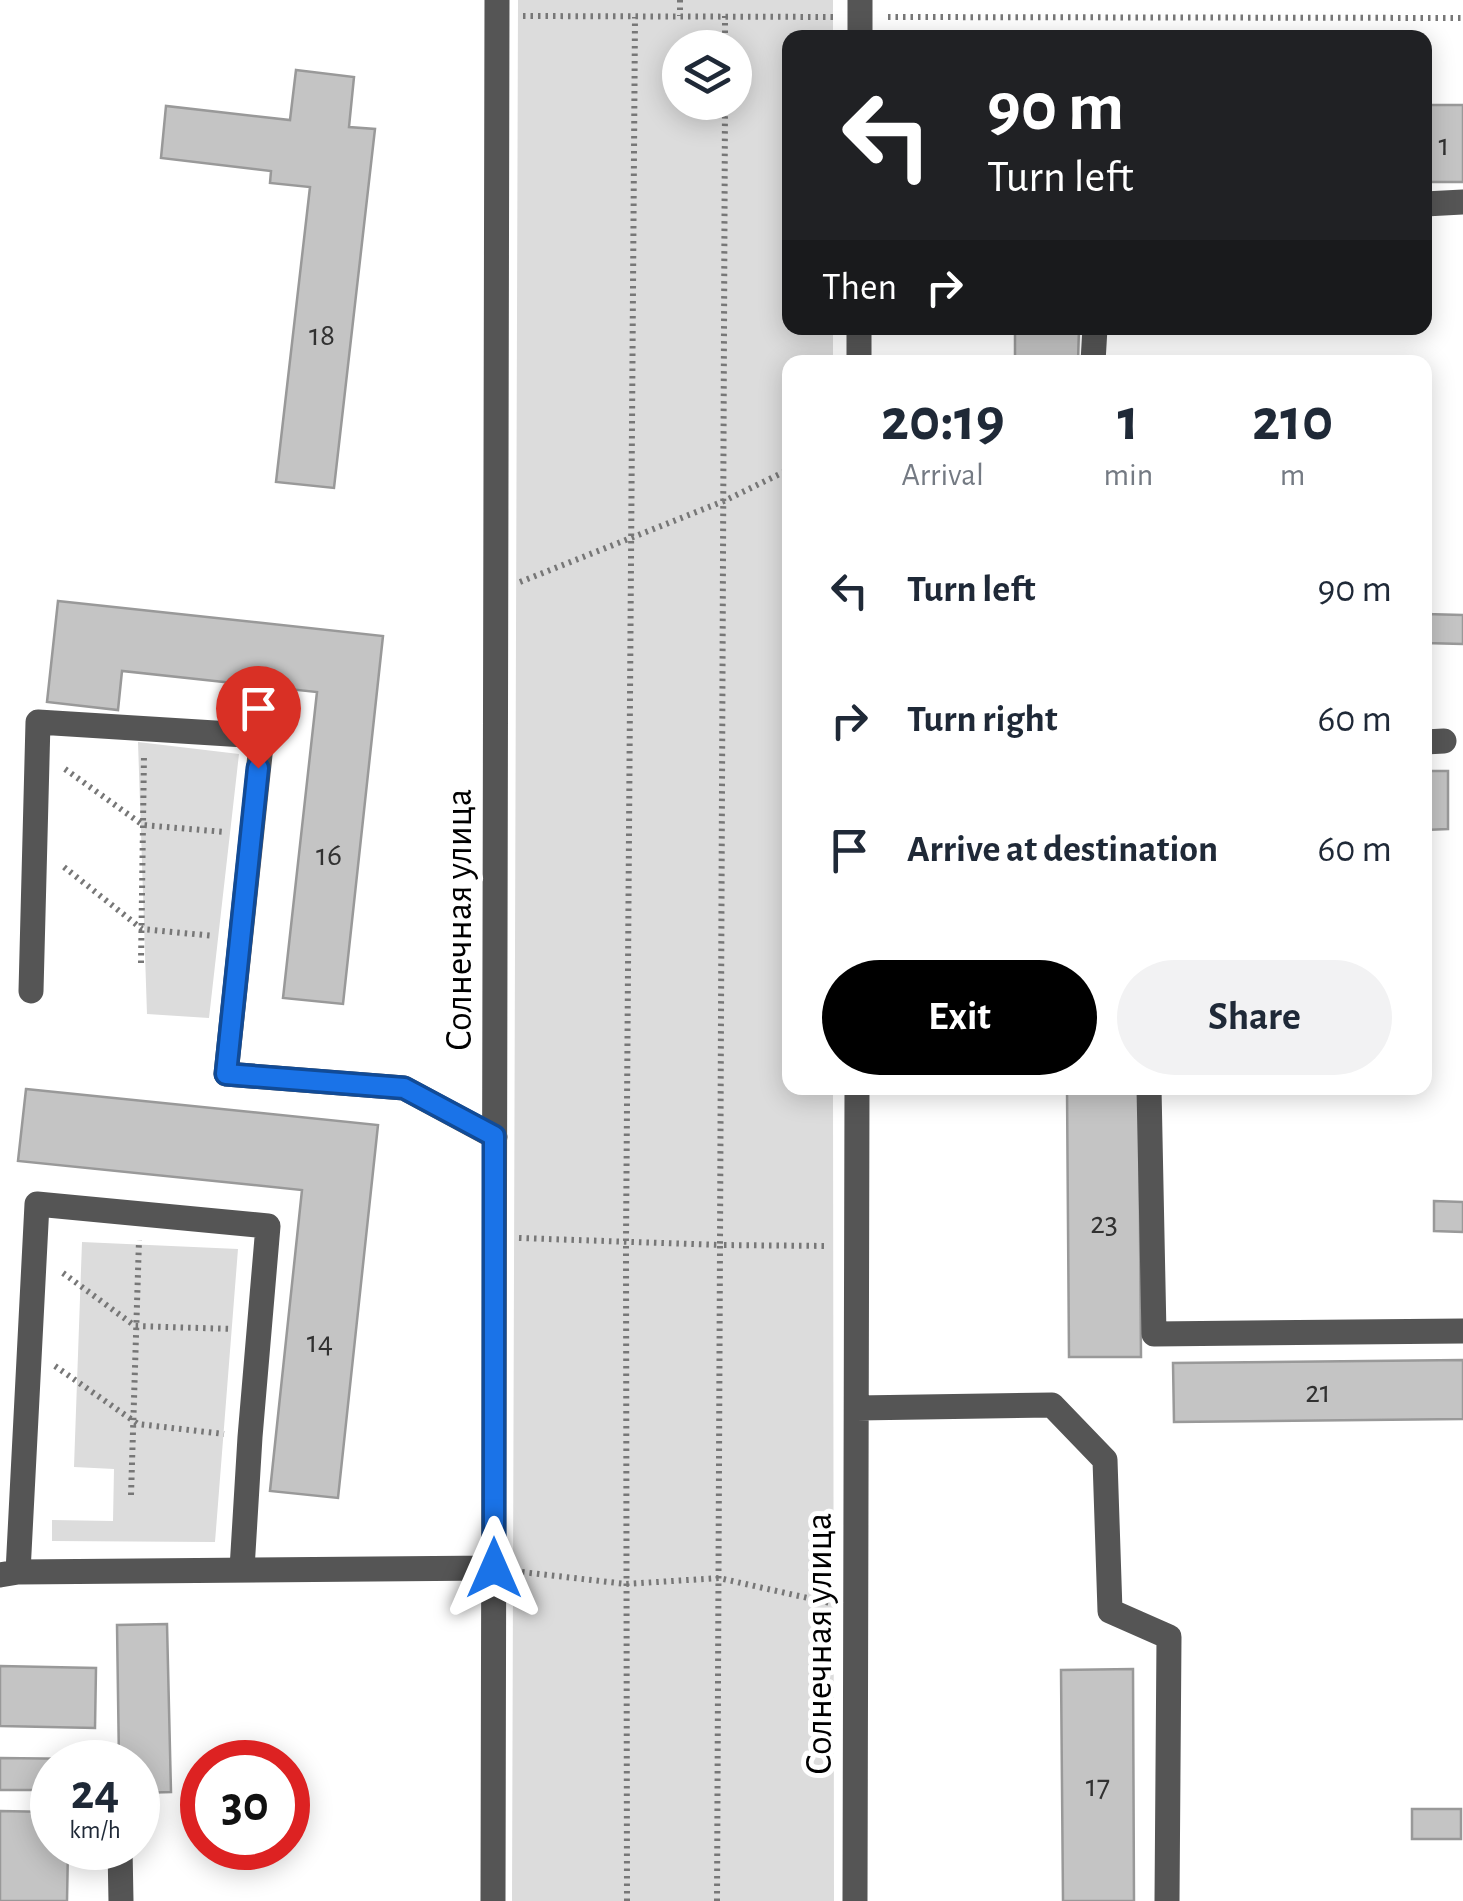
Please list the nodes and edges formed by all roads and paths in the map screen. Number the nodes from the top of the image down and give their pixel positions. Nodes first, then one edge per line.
1 (680, 0) edge
2 (497, 8) edge
3 (635, 16) junction
4 (680, 16) junction
5 (725, 16) junction
6 (860, 18) edge
7 (1463, 18) edge
8 (725, 30) edge
9 (725, 120) edge
10 (1463, 202) edge
11 (1432, 204) edge
12 (782, 472) edge
13 (724, 501) junction
14 (631, 538) junction
15 (496, 592) junction
16 (144, 728) junction
17 (37, 750) junction
18 (143, 824) junction
19 (251, 834) junction
20 (35, 844) junction
21 (142, 929) junction
22 (240, 938) junction
23 (142, 963) dead end
24 (31, 991) dead end
25 (857, 1095) edge
26 (1150, 1095) edge
27 (494, 1136) junction
28 (140, 1214) junction
29 (495, 1236) junction
30 (626, 1242) junction
31 (720, 1245) junction
32 (857, 1246) junction
33 (35, 1252) junction
34 (134, 1326) junction
35 (259, 1330) junction
36 (1463, 1331) edge
37 (31, 1348) junction
38 (856, 1408) junction
39 (132, 1420) junction
40 (250, 1437) junction
41 (130, 1495) dead end
42 (242, 1568) junction
43 (494, 1568) junction
44 (9, 1573) edge
45 (719, 1578) junction
46 (626, 1584) junction
47 (856, 1608) junction
48 (120, 1870) edge
49 (121, 1901) edge
50 (493, 1901) edge
51 (627, 1901) edge
52 (717, 1901) edge
53 (855, 1901) edge
54 (1168, 1901) edge

1 - 4 path
2 - 3 path
2 - 15 street, Солнечная улица
3 - 4 path
3 - 14 path
4 - 5 path
5 - 6 path
5 - 8 path
6 - 7 path
9 - 13 path
10 - 11 street
12 - 13 path
13 - 14 path
13 - 31 path
14 - 15 path
14 - 30 path
15 - 27 street, Солнечная улица
16 - 17 street
16 - 18 path
16 - 19 street
17 - 18 path
17 - 20 street
18 - 19 path
18 - 21 path
19 - 22 street
20 - 21 path
20 - 24 street
21 - 22 path
21 - 23 path
22 - 27 street
25 - 32 street, Солнечная улица
26 - 36 street
27 - 29 street, Солнечная улица
28 - 33 street
28 - 34 path
28 - 35 street
29 - 30 path
29 - 43 street, Солнечная улица
30 - 31 path
30 - 46 path
31 - 32 path
31 - 45 path
32 - 38 street, Солнечная улица
33 - 34 path
33 - 37 street
34 - 35 path
34 - 39 path
35 - 40 street
37 - 39 path
37 - 44 street
38 - 47 street, Солнечная улица
38 - 54 street
39 - 40 path
39 - 41 path
40 - 42 street
42 - 43 street
42 - 44 street
43 - 46 path
43 - 50 street, Солнечная улица
45 - 46 path
45 - 47 path
45 - 52 path
46 - 51 path
47 - 53 street, Солнечная улица
48 - 49 street

